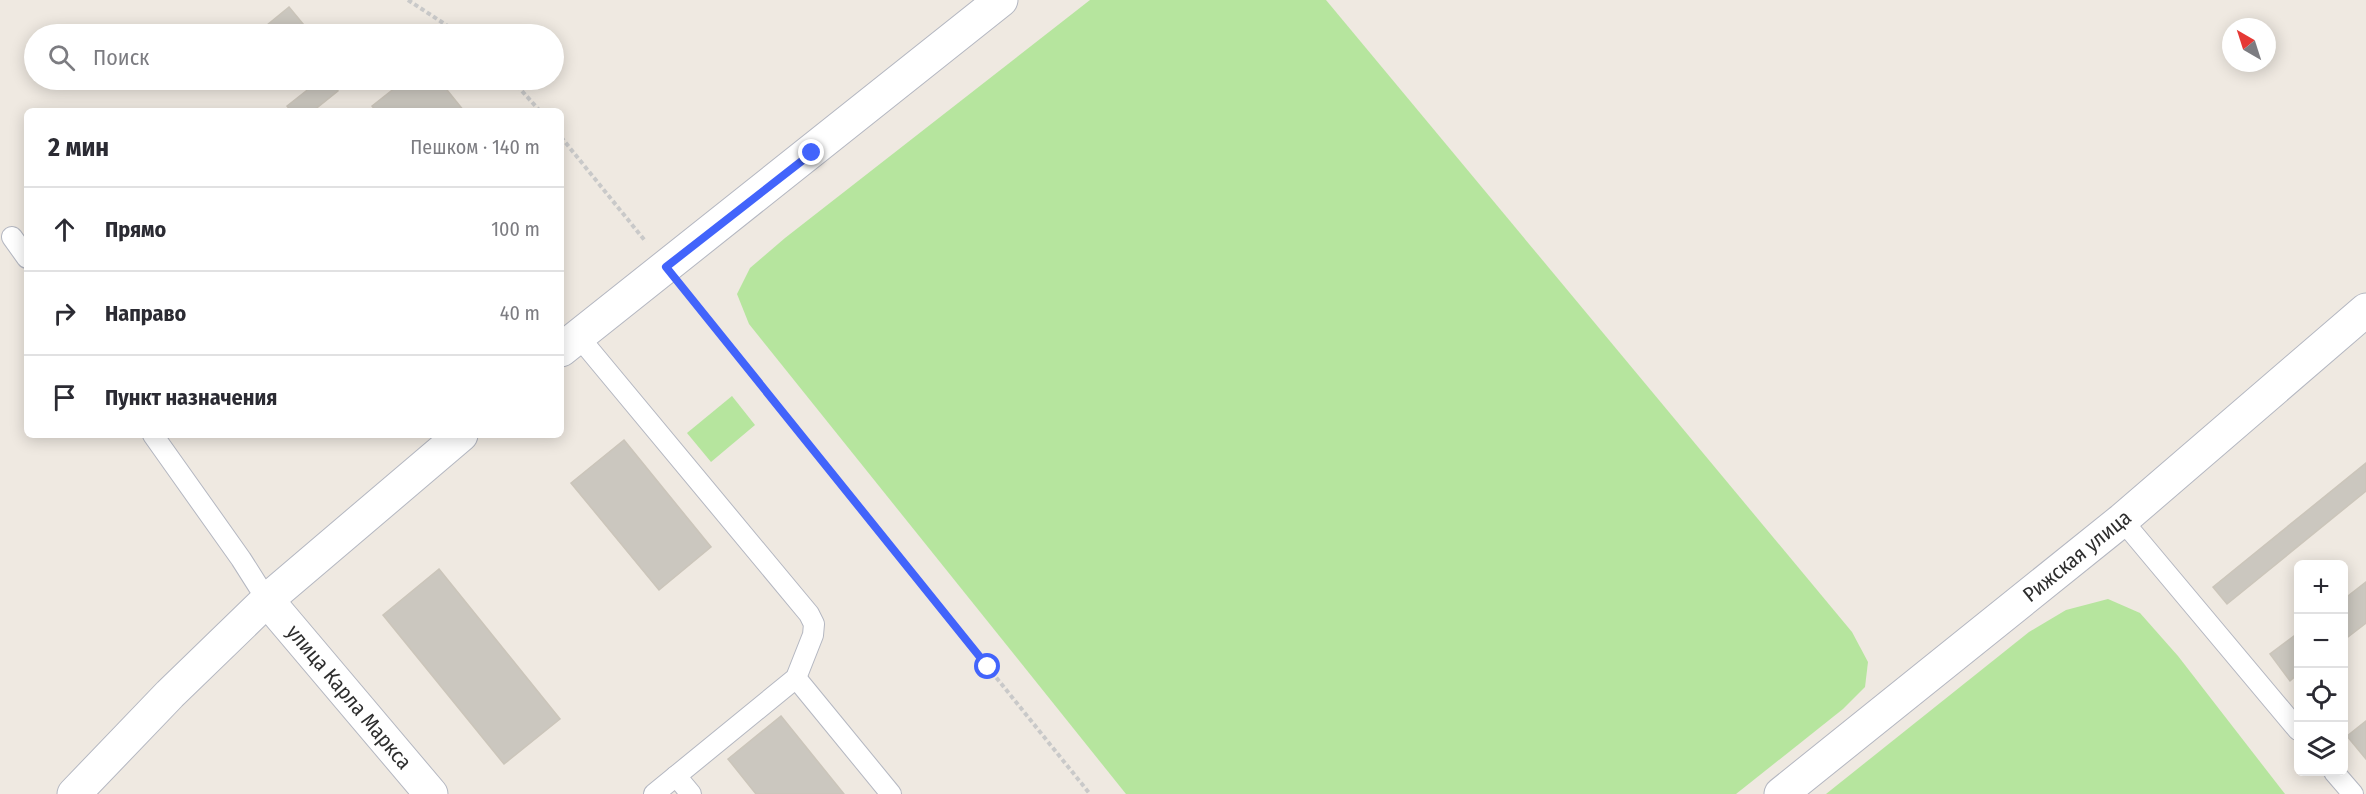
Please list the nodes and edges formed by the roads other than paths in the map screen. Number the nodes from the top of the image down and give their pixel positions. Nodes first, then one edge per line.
1 (1001, 0) edge
2 (12, 237) dead end
3 (24, 254) edge
4 (2366, 310) edge
5 (570, 343) edge
6 (155, 438) edge
7 (457, 438) edge
8 (2122, 520) junction
9 (267, 600) junction
10 (796, 678) junction
11 (2294, 725) edge
12 (676, 776) junction
13 (2338, 776) edge
14 (74, 794) edge
15 (431, 794) edge
16 (654, 794) edge
17 (691, 794) edge
18 (891, 794) edge
19 (1781, 794) edge
20 (2353, 794) edge

1 - 5 main road
2 - 3 lane
4 - 8 main road, Рижская улица
5 - 10 lane
6 - 9 lane
7 - 9 main road
8 - 11 lane
8 - 19 main road, Рижская улица
9 - 14 main road
9 - 15 main road, улица Карла Маркса
10 - 12 lane
10 - 18 lane
12 - 16 lane
12 - 17 lane
13 - 20 lane

